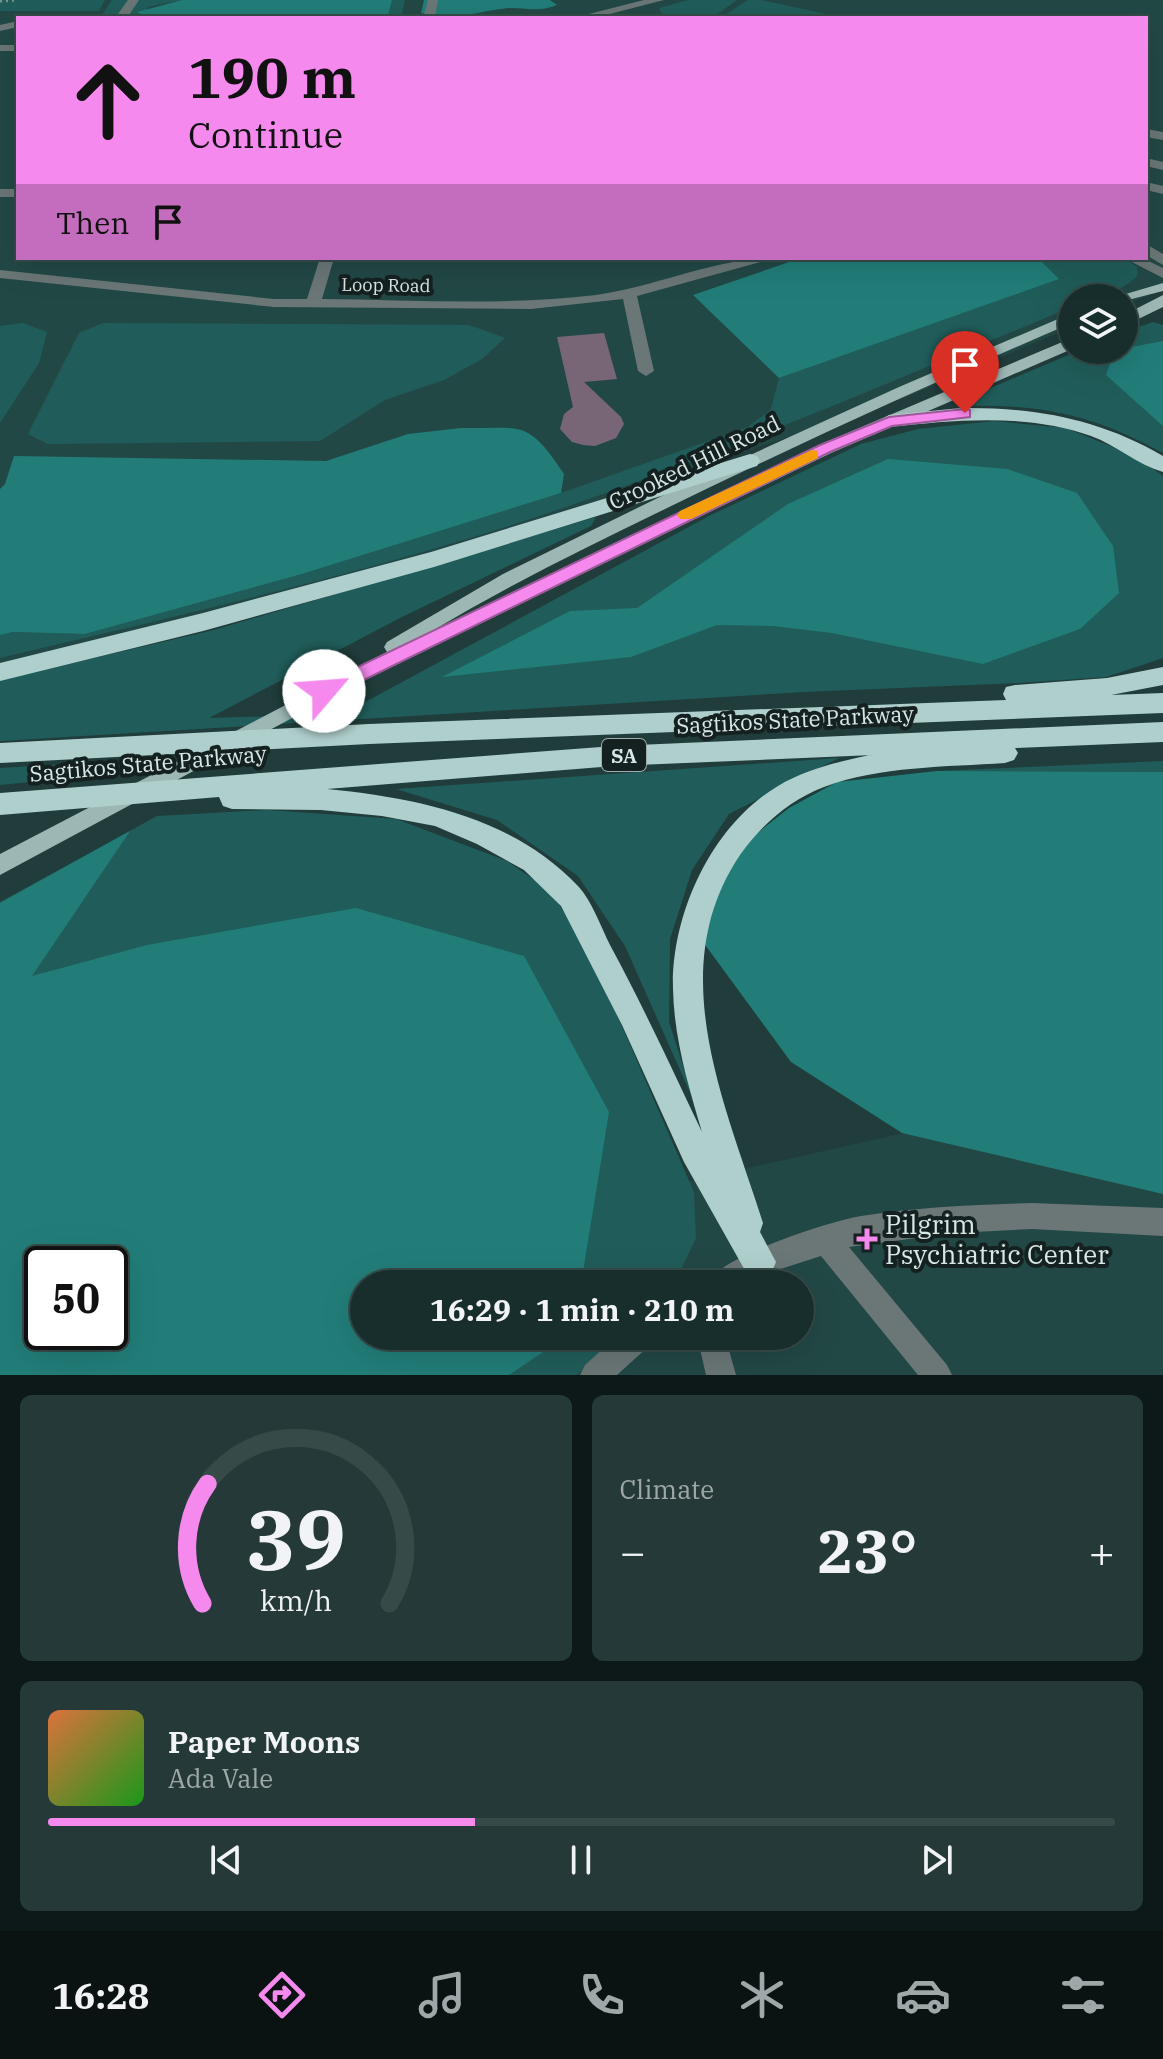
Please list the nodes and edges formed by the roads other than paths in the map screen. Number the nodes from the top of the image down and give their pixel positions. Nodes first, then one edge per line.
1 (659, 0) edge
2 (620, 4) edge
3 (641, 4) junction
4 (585, 16) edge
5 (650, 16) edge
6 (326, 260) edge
7 (760, 260) edge
8 (1135, 260) edge
9 (0, 274) edge
10 (1163, 274) edge
11 (1163, 287) edge
12 (1138, 293) edge
13 (629, 294) junction
14 (1163, 299) edge
15 (313, 304) junction
16 (1138, 315) edge
17 (1058, 324) edge
18 (1058, 349) edge
19 (646, 371) dead end
20 (889, 421) junction
21 (750, 461) junction
22 (1163, 465) edge
23 (0, 672) edge
24 (1163, 676) edge
25 (352, 677) junction
26 (1163, 703) edge
27 (886, 712) junction
28 (1163, 735) edge
29 (0, 753) edge
30 (86, 796) junction
31 (0, 804) edge
32 (0, 865) edge
33 (1163, 1222) edge
34 (827, 1242) junction
35 (759, 1262) junction
36 (745, 1270) edge
37 (623, 1350) edge
38 (715, 1350) edge
39 (595, 1375) edge
40 (721, 1375) edge
41 (937, 1375) edge

1 - 3 street
2 - 3 street
2 - 4 street
3 - 5 street
6 - 15 street
7 - 13 street, Loop Road
8 - 10 street
9 - 15 street, Loop Road
11 - 12 main road
13 - 15 street, Loop Road
13 - 19 street
14 - 16 main road
17 - 21 main road, Crooked Hill Road
18 - 20 main road, Crooked Hill Road
20 - 22 highway
20 - 25 main road, Crooked Hill Road
21 - 23 highway
21 - 25 main road, Crooked Hill Road
24 - 27 highway
25 - 32 main road, Crooked Hill Road
26 - 27 highway, Sagtikos State Parkway / SA
27 - 29 highway, Sagtikos State Parkway / SA
28 - 30 highway, Sagtikos State Parkway / SA
28 - 35 highway
30 - 31 highway, Sagtikos State Parkway / SA
30 - 35 highway
33 - 34 street
34 - 35 street
34 - 41 street
35 - 36 street
37 - 39 street
38 - 40 street

